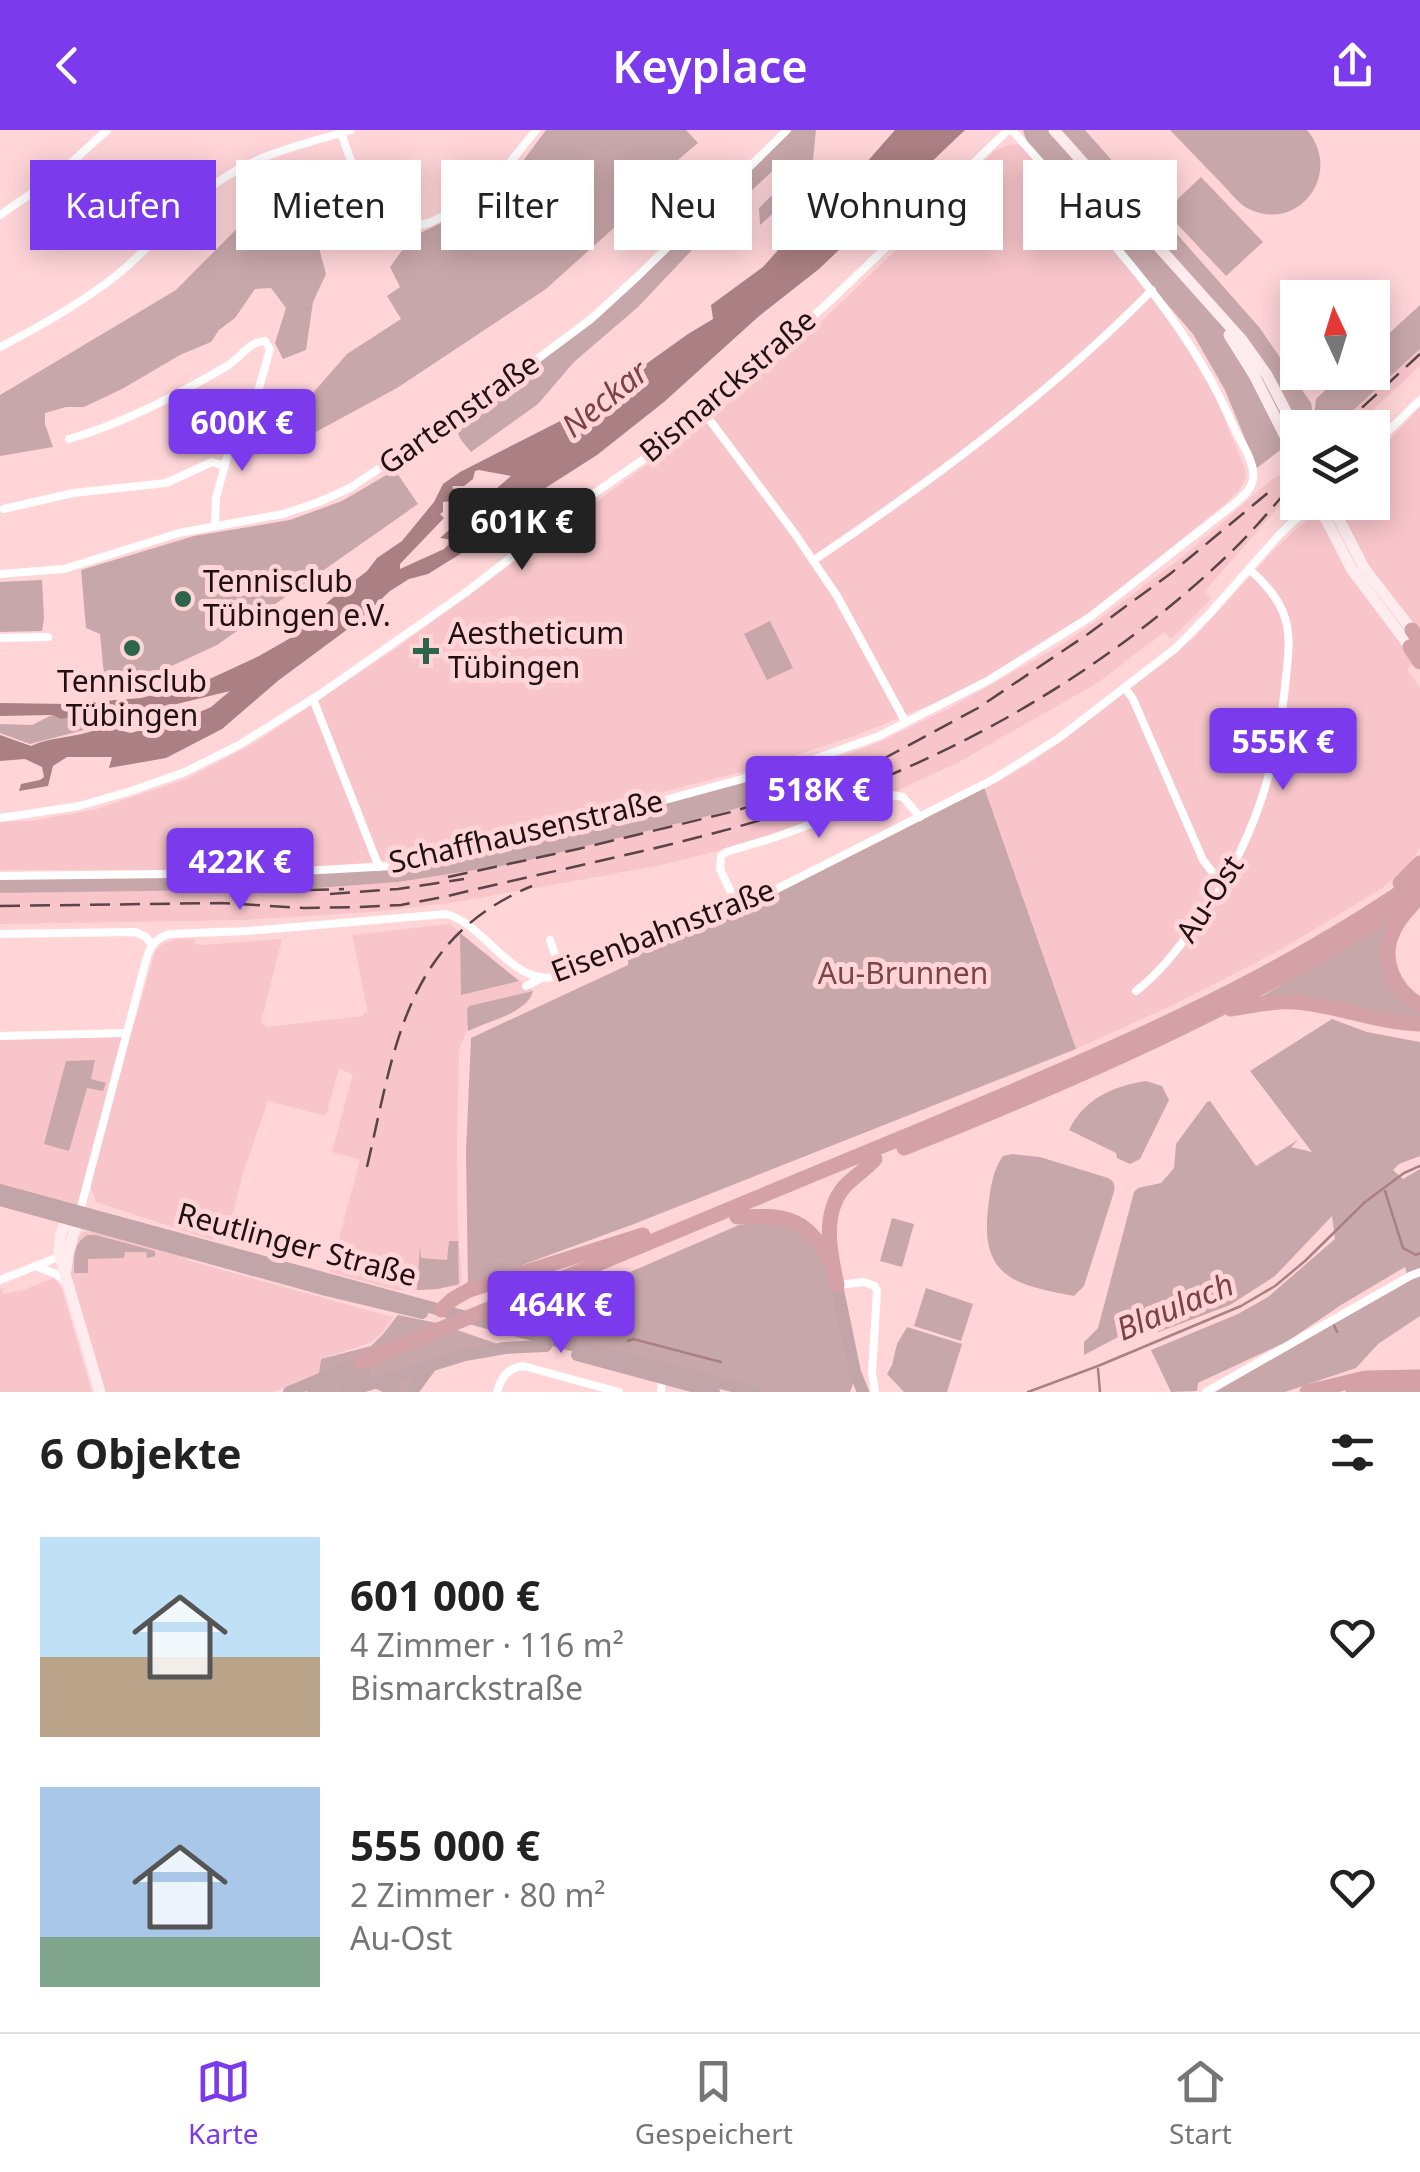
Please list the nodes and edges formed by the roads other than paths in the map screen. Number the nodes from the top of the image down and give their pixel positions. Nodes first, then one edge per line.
1 (107, 130) edge
2 (351, 130) edge
3 (536, 130) edge
4 (786, 130) edge
5 (1010, 130) edge
6 (1054, 130) edge
7 (340, 132) edge
8 (0, 215) edge
9 (1152, 290) junction
10 (0, 347) edge
11 (1420, 400) edge
12 (1280, 411) edge
13 (704, 412) junction
14 (1390, 429) edge
15 (69, 439) dead end
16 (224, 466) junction
17 (4, 509) dead end
18 (1295, 520) edge
19 (1332, 520) edge
20 (216, 526) junction
21 (814, 560) junction
22 (1248, 569) junction
23 (0, 574) edge
24 (0, 638) edge
25 (48, 638) dead end
26 (1417, 645) edge
27 (1126, 688) junction
28 (313, 699) junction
29 (905, 721) junction
30 (920, 817) junction
31 (0, 818) edge
32 (1420, 863) edge
33 (378, 867) junction
34 (0, 876) edge
35 (1420, 879) edge
36 (1225, 882) junction
37 (1420, 895) edge
38 (1386, 902) junction
39 (738, 907) junction
40 (0, 934) edge
41 (550, 940) dead end
42 (152, 945) junction
43 (562, 975) junction
44 (540, 979) junction
45 (526, 986) dead end
46 (1136, 992) dead end
47 (1420, 1005) edge
48 (1218, 1011) junction
49 (1420, 1024) edge
50 (126, 1033) junction
51 (0, 1036) edge
52 (875, 1159) junction
53 (0, 1190) edge
54 (0, 1200) edge
55 (46, 1213) junction
56 (737, 1217) junction
57 (75, 1218) junction
58 (686, 1228) junction
59 (58, 1242) junction
60 (64, 1255) junction
61 (832, 1264) junction
62 (35, 1266) junction
63 (1420, 1272) edge
64 (0, 1279) edge
65 (67, 1280) junction
66 (838, 1285) junction
67 (519, 1302) junction
68 (440, 1310) junction
69 (546, 1346) junction
70 (432, 1364) junction
71 (367, 1372) junction
72 (854, 1372) junction
73 (1420, 1377) edge
74 (662, 1379) edge
75 (1420, 1388) edge
76 (414, 1391) edge
77 (100, 1392) edge
78 (289, 1392) edge
79 (313, 1392) edge
80 (345, 1392) edge
81 (396, 1392) edge
82 (497, 1392) edge
83 (619, 1392) edge
84 (714, 1392) edge
85 (756, 1392) edge
86 (850, 1392) edge
87 (862, 1392) edge
88 (875, 1392) edge
89 (1206, 1392) edge
90 (1307, 1392) edge
91 (1353, 1392) edge

1 - 8 street
2 - 7 street
3 - 7 street
4 - 20 street, Gartenstraße
5 - 9 street
5 - 13 street, Bismarckstraße
6 - 12 main road
7 - 10 street
9 - 21 street
9 - 29 street, Schaffhausenstraße
11 - 14 street
13 - 21 street
13 - 28 street, Bismarckstraße
15 - 16 street
16 - 17 street
16 - 20 street
18 - 22 street, Eisenbahnstraße
19 - 26 main road
20 - 23 street, Gartenstraße
21 - 29 street
22 - 27 street, Eisenbahnstraße
22 - 36 street, Au-Ost
24 - 25 street
27 - 30 street, Eisenbahnstraße
27 - 36 street
28 - 31 street, Bismarckstraße
28 - 33 street
29 - 33 street, Schaffhausenstraße
30 - 39 street, Eisenbahnstraße
30 - 39 street
32 - 38 highway
33 - 34 street, Schaffhausenstraße
35 - 38 highway
36 - 46 street, Au-Ost
37 - 47 highway
37 - 48 highway
38 - 58 highway
39 - 43 street, Eisenbahnstraße
40 - 42 street
41 - 43 street
42 - 44 street, Eisenbahnstraße
42 - 50 street
43 - 44 street, Eisenbahnstraße
44 - 45 street
48 - 49 highway
48 - 52 highway
50 - 51 street
50 - 57 street
52 - 56 highway
52 - 61 highway
53 - 57 main road, Reutlinger Straße
54 - 55 main road, Reutlinger Straße
55 - 57 main road, Reutlinger Straße
55 - 59 main road
56 - 61 highway
56 - 67 highway
57 - 59 main road
57 - 60 main road
57 - 68 main road, Reutlinger Straße
57 - 69 main road, Reutlinger Straße
58 - 67 highway
58 - 68 highway
59 - 60 main road
60 - 62 street
60 - 64 street
60 - 65 main road
61 - 66 highway
62 - 64 street
62 - 65 street
63 - 89 street
65 - 77 main road
66 - 72 main road
66 - 88 street
67 - 71 highway
68 - 74 main road, Reutlinger Straße
69 - 70 main road
69 - 74 main road, Reutlinger Straße
70 - 71 main road
70 - 76 main road
71 - 78 main road
71 - 79 main road
71 - 80 main road
71 - 81 main road
72 - 86 main road
72 - 87 main road
73 - 90 highway
74 - 84 main road, Reutlinger Straße
74 - 85 main road, Reutlinger Straße
75 - 91 highway
82 - 83 street

